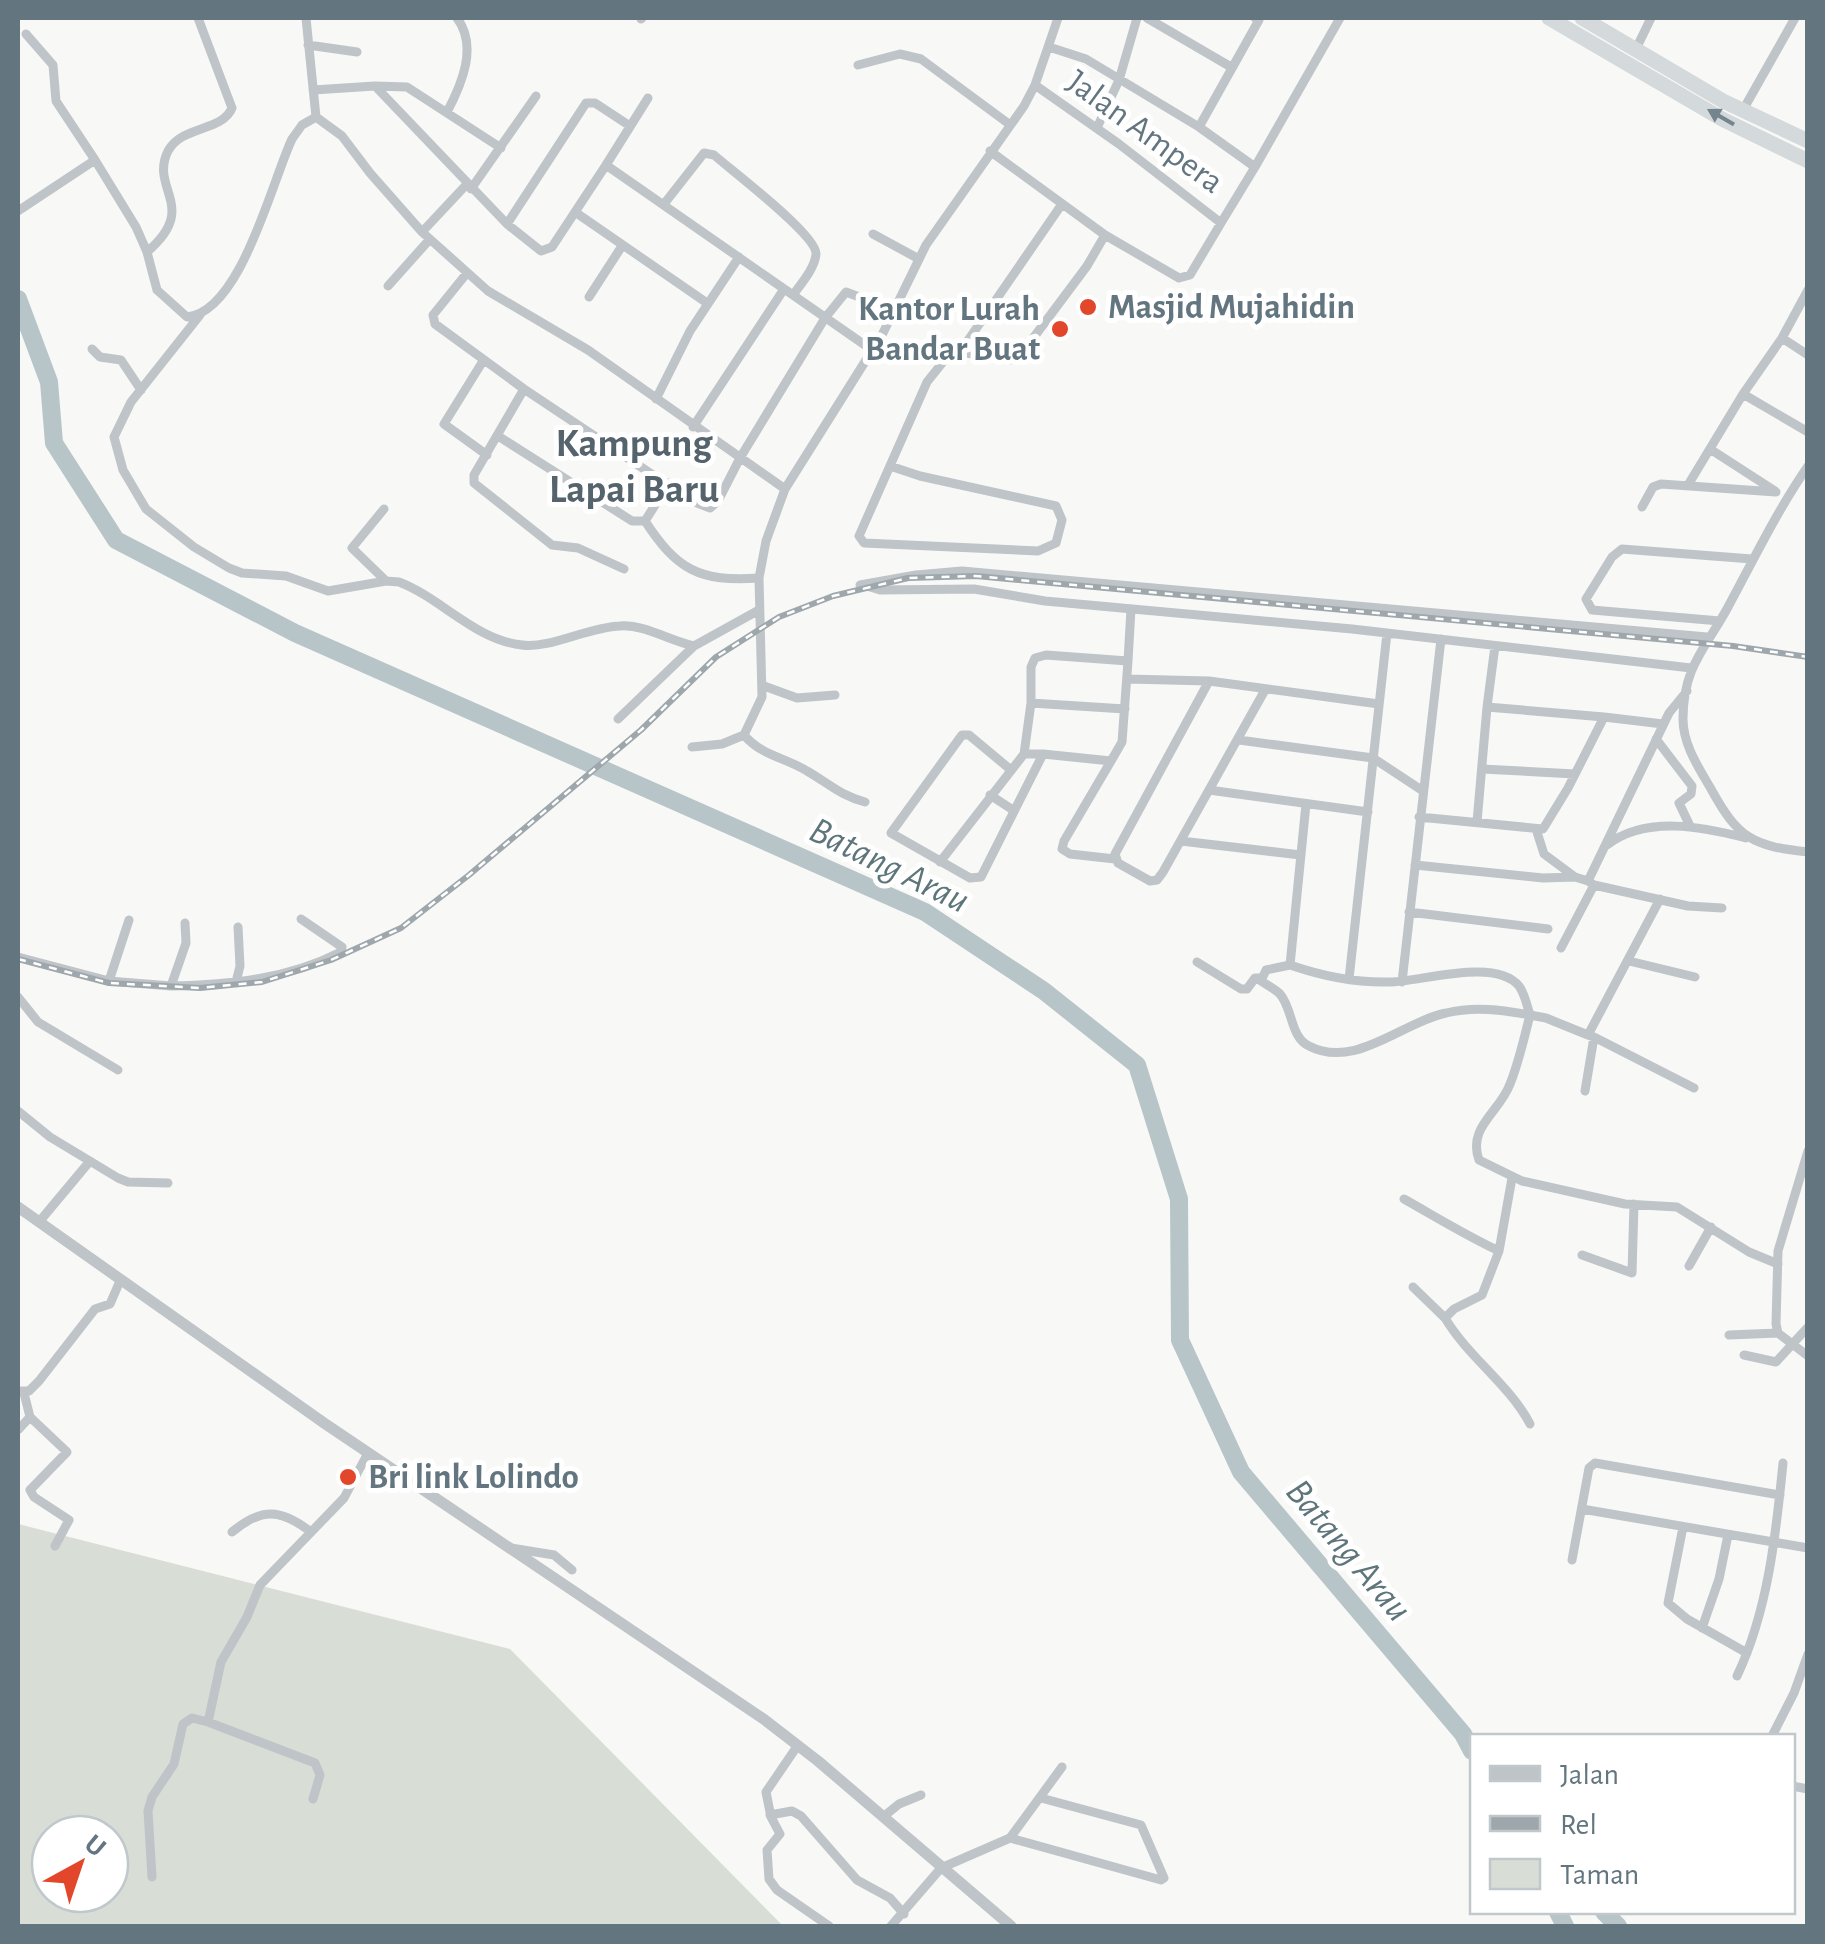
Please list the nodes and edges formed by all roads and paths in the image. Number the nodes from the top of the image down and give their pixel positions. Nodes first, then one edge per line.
1 (198, 18) edge
2 (306, 18) edge
3 (457, 18) edge
4 (1058, 18) edge
5 (1137, 18) edge
6 (1147, 18) edge
7 (1258, 18) edge
8 (1340, 18) edge
9 (1549, 18) edge
10 (1582, 18) edge
11 (1652, 18) edge
12 (1795, 18) edge
13 (26, 34) dead end
14 (308, 46) junction
15 (1048, 47) junction
16 (1636, 49) junction
17 (357, 52) dead end
18 (858, 65) dead end
19 (1231, 67) junction
20 (1119, 80) junction
21 (1035, 85) junction
22 (375, 86) junction
23 (313, 90) junction
24 (536, 96) dead end
25 (648, 98) dead end
26 (1742, 110) junction
27 (447, 112) junction
28 (316, 116) junction
29 (1009, 124) junction
30 (630, 126) junction
31 (1199, 127) junction
32 (1097, 128) junction
33 (1808, 141) edge
34 (502, 148) junction
35 (990, 151) junction
36 (94, 160) junction
37 (1808, 161) edge
38 (606, 165) junction
39 (1255, 167) junction
40 (469, 186) junction
41 (664, 204) junction
42 (1062, 204) junction
43 (18, 211) edge
44 (575, 212) junction
45 (1222, 223) junction
46 (507, 224) junction
47 (873, 234) dead end
48 (426, 235) junction
49 (1105, 235) junction
50 (622, 246) junction
51 (147, 252) junction
52 (739, 257) junction
53 (919, 259) junction
54 (466, 274) junction
55 (388, 286) dead end
56 (1808, 290) edge
57 (788, 292) junction
58 (589, 296) dead end
59 (862, 298) dead end
60 (707, 304) junction
61 (200, 315) junction
62 (825, 318) junction
63 (1782, 338) junction
64 (92, 349) dead end
65 (872, 350) junction
66 (960, 352) junction
67 (1808, 355) edge
68 (483, 361) junction
69 (524, 389) junction
70 (141, 390) junction
71 (1743, 394) junction
72 (656, 399) junction
73 (693, 426) junction
74 (1808, 432) edge
75 (498, 436) junction
76 (1710, 449) junction
77 (487, 455) junction
78 (740, 458) junction
79 (890, 466) junction
80 (1808, 466) edge
81 (669, 484) junction
82 (1688, 485) junction
83 (785, 490) junction
84 (1776, 492) junction
85 (1787, 498) junction
86 (1642, 506) dead end
87 (384, 509) dead end
88 (645, 521) junction
89 (1752, 559) junction
90 (624, 569) dead end
91 (759, 578) junction
92 (386, 581) junction
93 (1131, 609) junction
94 (759, 610) junction
95 (1720, 622) junction
96 (1387, 633) junction
97 (1707, 637) junction
98 (1441, 639) junction
99 (694, 646) junction
100 (1495, 646) junction
101 (1128, 661) junction
102 (1691, 668) junction
103 (1127, 679) junction
104 (1209, 681) junction
105 (764, 686) junction
106 (1266, 690) junction
107 (1687, 691) junction
108 (835, 695) dead end
109 (1031, 703) junction
110 (1379, 704) junction
111 (1487, 706) junction
112 (1124, 708) junction
113 (1604, 717) junction
114 (618, 719) dead end
115 (1663, 724) junction
116 (744, 734) junction
117 (1656, 739) junction
118 (1239, 740) junction
119 (692, 747) dead end
120 (1024, 754) junction
121 (1043, 754) junction
122 (1374, 758) junction
123 (1110, 761) junction
124 (1482, 769) junction
125 (1010, 770) junction
126 (1575, 774) junction
127 (1209, 790) junction
128 (1422, 791) junction
129 (990, 795) junction
130 (865, 802) dead end
131 (1306, 804) junction
132 (1013, 810) junction
133 (1368, 812) junction
134 (1419, 817) junction
135 (1478, 822) junction
136 (1690, 826) junction
137 (1536, 829) junction
138 (1748, 838) junction
139 (1181, 841) junction
140 (1604, 846) junction
141 (1808, 852) edge
142 (1301, 856) junction
143 (1116, 859) junction
144 (940, 862) junction
145 (1415, 864) junction
146 (1575, 877) junction
147 (1591, 883) junction
148 (1660, 899) junction
149 (1722, 908) dead end
150 (1409, 912) junction
151 (301, 918) dead end
152 (129, 920) dead end
153 (185, 923) dead end
154 (238, 926) dead end
155 (1548, 929) dead end
156 (1561, 948) dead end
157 (18, 957) edge
158 (1628, 961) junction
159 (1196, 962) dead end
160 (1290, 965) junction
161 (1695, 977) dead end
162 (1261, 978) junction
163 (1350, 979) junction
164 (109, 981) junction
165 (236, 982) junction
166 (1402, 982) junction
167 (171, 986) junction
168 (18, 997) edge
169 (1530, 1016) junction
170 (1591, 1036) junction
171 (118, 1070) dead end
172 (1694, 1088) dead end
173 (1585, 1091) dead end
174 (18, 1111) edge
175 (1808, 1151) edge
176 (90, 1160) junction
177 (1512, 1178) junction
178 (168, 1184) dead end
179 (1404, 1199) dead end
180 (1634, 1204) junction
181 (18, 1206) edge
182 (39, 1222) junction
183 (1711, 1227) junction
184 (1498, 1251) junction
185 (1582, 1255) dead end
186 (1778, 1264) junction
187 (1689, 1266) dead end
188 (120, 1281) junction
189 (1413, 1287) dead end
190 (1444, 1318) junction
191 (1808, 1328) edge
192 (1778, 1333) junction
193 (1728, 1336) dead end
194 (1792, 1344) junction
195 (1744, 1355) dead end
196 (1808, 1356) edge
197 (20, 1392) edge
198 (30, 1417) junction
199 (1530, 1424) dead end
200 (18, 1430) edge
201 (368, 1452) junction
202 (1784, 1463) dead end
203 (1780, 1495) junction
204 (1582, 1509) junction
205 (1684, 1527) junction
206 (232, 1532) dead end
207 (311, 1532) junction
208 (1728, 1534) junction
209 (1772, 1542) junction
210 (56, 1546) dead end
211 (508, 1548) junction
212 (1808, 1548) edge
213 (1572, 1560) dead end
214 (572, 1570) dead end
215 (1702, 1628) junction
216 (1747, 1653) junction
217 (1808, 1654) edge
218 (1737, 1676) dead end
219 (208, 1722) junction
220 (1773, 1734) edge
221 (798, 1745) junction
222 (1062, 1767) dead end
223 (921, 1795) dead end
224 (1040, 1798) junction
225 (313, 1799) dead end
226 (770, 1815) junction
227 (883, 1817) junction
228 (1010, 1838) junction
229 (941, 1868) junction
230 (152, 1877) dead end
231 (904, 1914) junction
232 (829, 1926) edge
233 (892, 1926) edge
234 (1010, 1926) edge

1 - 51 street
2 - 14 street
3 - 27 street
4 - 15 street, Jalan Ampera
5 - 20 street
6 - 19 street
7 - 19 street
8 - 39 street
37 -> 9 highway
10 - 16 highway
11 - 16 street
12 - 26 street
13 - 36 street
14 - 17 street
14 - 23 street
15 - 20 street
15 - 21 street, Jalan Ampera
16 - 26 highway
18 - 29 street
19 - 31 street
20 - 31 street
20 - 32 street
21 - 29 street, Jalan Ampera
21 - 32 street, Jalan Ampera
22 - 23 street
22 - 27 street
22 - 40 street
23 - 28 street
24 - 34 street
25 - 30 street
26 - 33 highway
27 - 34 street
28 - 48 street
28 - 61 street
29 - 35 street, Jalan Ampera
30 - 38 street
30 - 46 street
31 - 39 street
32 - 45 street, Jalan Ampera
34 - 40 street
35 - 42 street, Jalan Ampera
35 - 53 street, Jalan Ampera
36 - 43 street
36 - 51 street
38 - 41 street
38 - 44 street
39 - 45 street
40 - 46 street
40 - 48 street
41 - 52 street
41 - 57 street
42 - 49 street, Jalan Ampera
42 - 66 street
44 - 46 street
44 - 50 street
45 - 49 street, Jalan Ampera
47 - 53 street
48 - 54 street
48 - 55 street
49 - 66 street
50 - 58 street
50 - 60 street
51 - 61 street
52 - 57 street
52 - 60 street
53 - 65 street, Jalan Ampera
54 - 68 street
54 - 72 street
56 - 63 street
57 - 62 street
57 - 73 street
59 - 62 street
60 - 72 street
61 - 70 street
62 - 65 street
62 - 78 street
63 - 67 street
63 - 71 street
64 - 70 street
65 - 83 street, Jalan Ampera
66 - 79 street
68 - 69 street
68 - 77 street
69 - 75 street
69 - 81 street
70 - 92 street
71 - 74 street
71 - 76 street
72 - 73 street
73 - 78 street
75 - 77 street
75 - 88 street
76 - 82 street
76 - 84 street
77 - 90 street
78 - 81 street
78 - 83 street
79 - 79 street
80 - 85 street
81 - 88 street
82 - 84 street
82 - 86 street
83 - 91 street, Jalan Ampera
84 - 85 street
85 - 89 street
87 - 92 street
88 - 91 street
89 - 95 street
89 - 95 street
91 - 94 street, Jalan Ampera
92 - 99 street
93 - 96 street
93 - 97 street
93 - 101 street
94 - 99 street
94 - 105 street, Jalan Ampera
95 - 97 street
96 - 98 street
96 - 110 street
97 - 102 street
98 - 100 street
98 - 128 street
99 - 114 street
100 - 102 street
100 - 111 street
101 - 103 street
101 - 109 street
102 - 107 street
103 - 104 street
103 - 112 street
104 - 106 street
104 - 143 street
105 - 108 street
105 - 116 street
106 - 110 street
106 - 118 street
107 - 115 street
107 - 138 street
109 - 112 street
109 - 120 street
110 - 122 street
111 - 113 street
111 - 124 street
112 - 123 street
113 - 115 street
113 - 126 street
115 - 117 street
116 - 119 street
116 - 130 street
117 - 136 street
117 - 140 street
118 - 122 street
118 - 127 street
120 - 121 street
120 - 125 street
121 - 123 street
121 - 132 street
122 - 128 street
122 - 133 street
123 - 143 street
124 - 126 street
124 - 135 street
125 - 129 street
125 - 144 street
126 - 137 street
127 - 131 street
127 - 139 street
128 - 134 street
129 - 132 street
129 - 144 street
131 - 133 street
131 - 142 street
132 - 144 street
133 - 163 street
134 - 135 street
134 - 145 street
135 - 137 street
136 - 138 street
136 - 140 street
137 - 146 street
138 - 141 street
139 - 142 street
139 - 143 street
140 - 147 street
142 - 160 street
145 - 146 street
145 - 150 street
146 - 147 street
147 - 148 street
147 - 156 street
148 - 149 street
148 - 158 street
150 - 155 street
150 - 166 street
151 - 165 street
152 - 164 street
153 - 167 street
154 - 165 street
157 - 164 street
158 - 161 street
158 - 170 street
159 - 162 street
160 - 162 street
160 - 163 street
162 - 169 street
163 - 166 street
164 - 167 street
165 - 167 street
166 - 169 street
168 - 171 street
169 - 170 street
169 - 177 street
170 - 172 street
170 - 173 street
174 - 176 street
175 - 186 street
176 - 178 street
176 - 182 street
177 - 180 street
177 - 184 street
179 - 184 street
180 - 183 street
180 - 185 street
181 - 182 street
182 - 188 street
183 - 186 street
183 - 187 street
184 - 190 street
186 - 192 street
188 - 197 street
188 - 201 street
189 - 190 street
190 - 199 street
191 - 194 street
192 - 193 street
192 - 194 street
194 - 195 street
194 - 196 street
197 - 198 street
198 - 200 street
198 - 210 street
201 - 207 street
201 - 211 street
202 - 203 street
203 - 204 street
203 - 209 street
204 - 205 street
204 - 213 street
205 - 208 street
205 - 215 street
206 - 207 street
207 - 219 street
208 - 209 street
208 - 215 street
209 - 212 street
209 - 216 street
211 - 214 street
211 - 221 street
215 - 216 street
216 - 218 street
217 - 220 street
219 - 225 street
219 - 230 street
221 - 226 street
221 - 227 street
222 - 224 street
223 - 227 street
224 - 228 street
224 - 228 street
226 - 231 street
226 - 232 street
227 - 229 street
228 - 229 street
229 - 231 street
229 - 234 street
231 - 233 street

